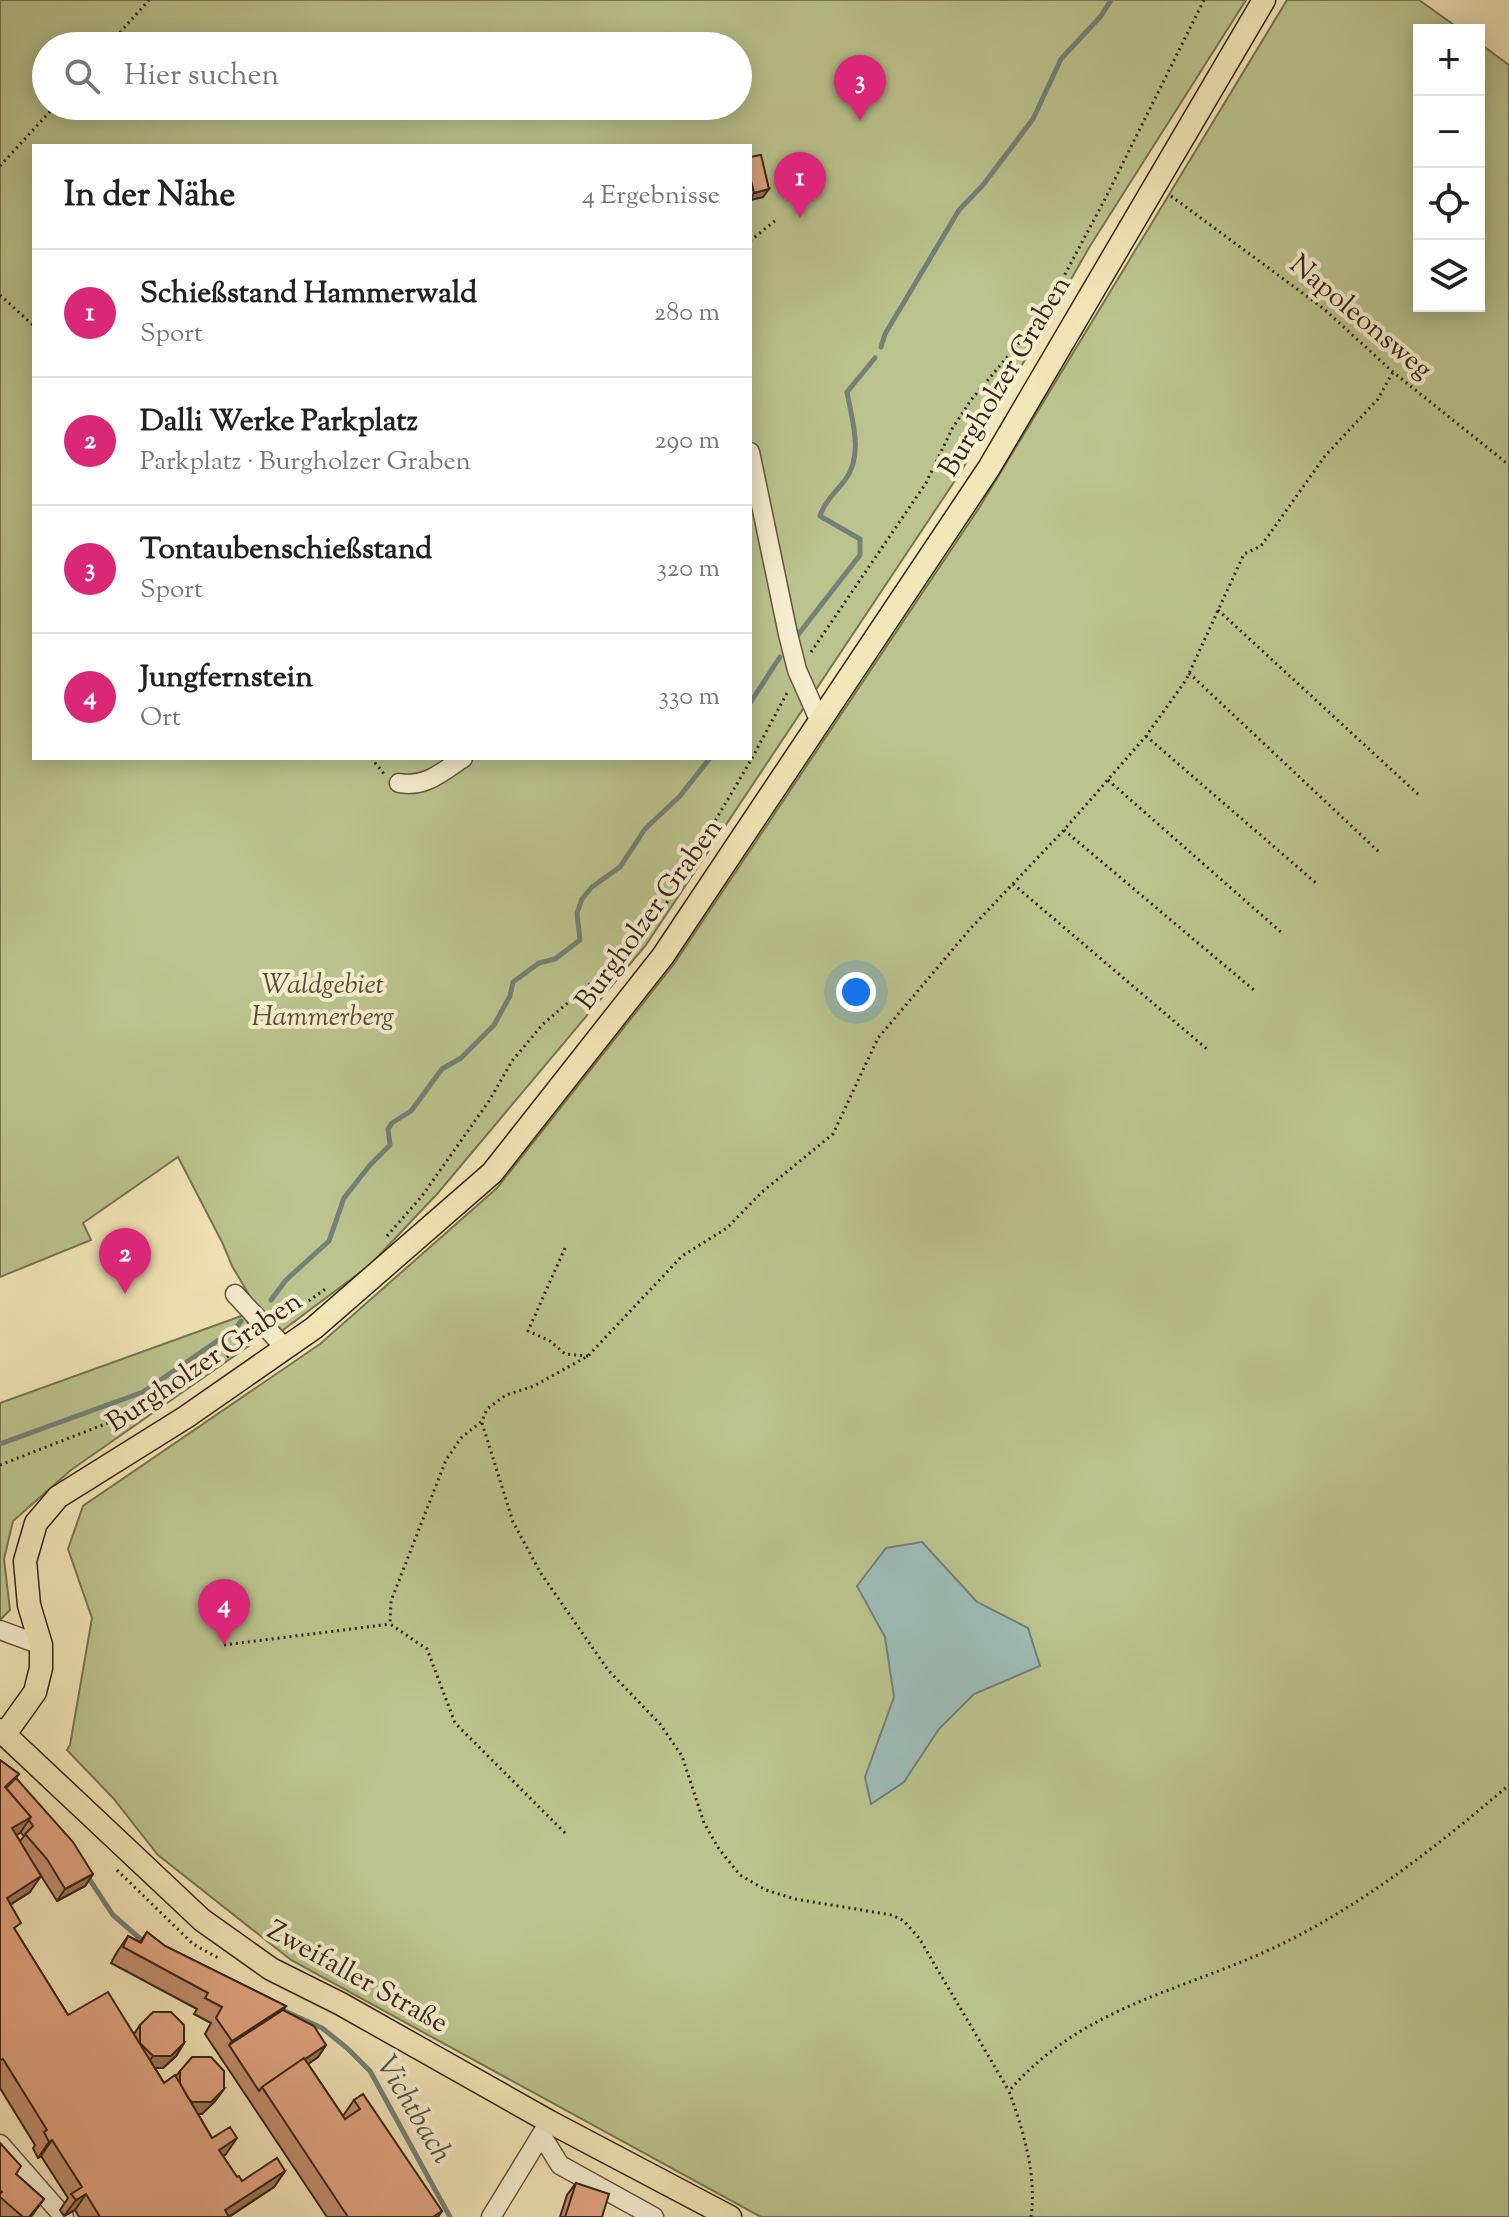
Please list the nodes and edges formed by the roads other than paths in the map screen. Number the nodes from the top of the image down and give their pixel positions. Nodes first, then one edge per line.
1 (1264, 0) edge
2 (752, 465) edge
3 (820, 722) junction
4 (460, 760) edge
5 (399, 783) dead end
6 (235, 1294) dead end
7 (285, 1348) junction
8 (0, 1630) edge
9 (41, 1645) junction
10 (3, 1732) edge
11 (546, 2129) junction
12 (0, 2144) edge
13 (64, 2217) edge
14 (491, 2217) edge
15 (654, 2217) edge
16 (730, 2217) edge

1 - 3 main road, Burgholzer Graben
2 - 3 street
3 - 7 main road, Burgholzer Graben
4 - 5 street
6 - 7 street
7 - 9 main road, Burgholzer Graben
8 - 9 street
9 - 10 main road, Burgholzer Graben
10 - 11 main road, Zweifaller Straße
11 - 14 street
11 - 15 street
11 - 16 main road, Zweifaller Straße
12 - 13 street

